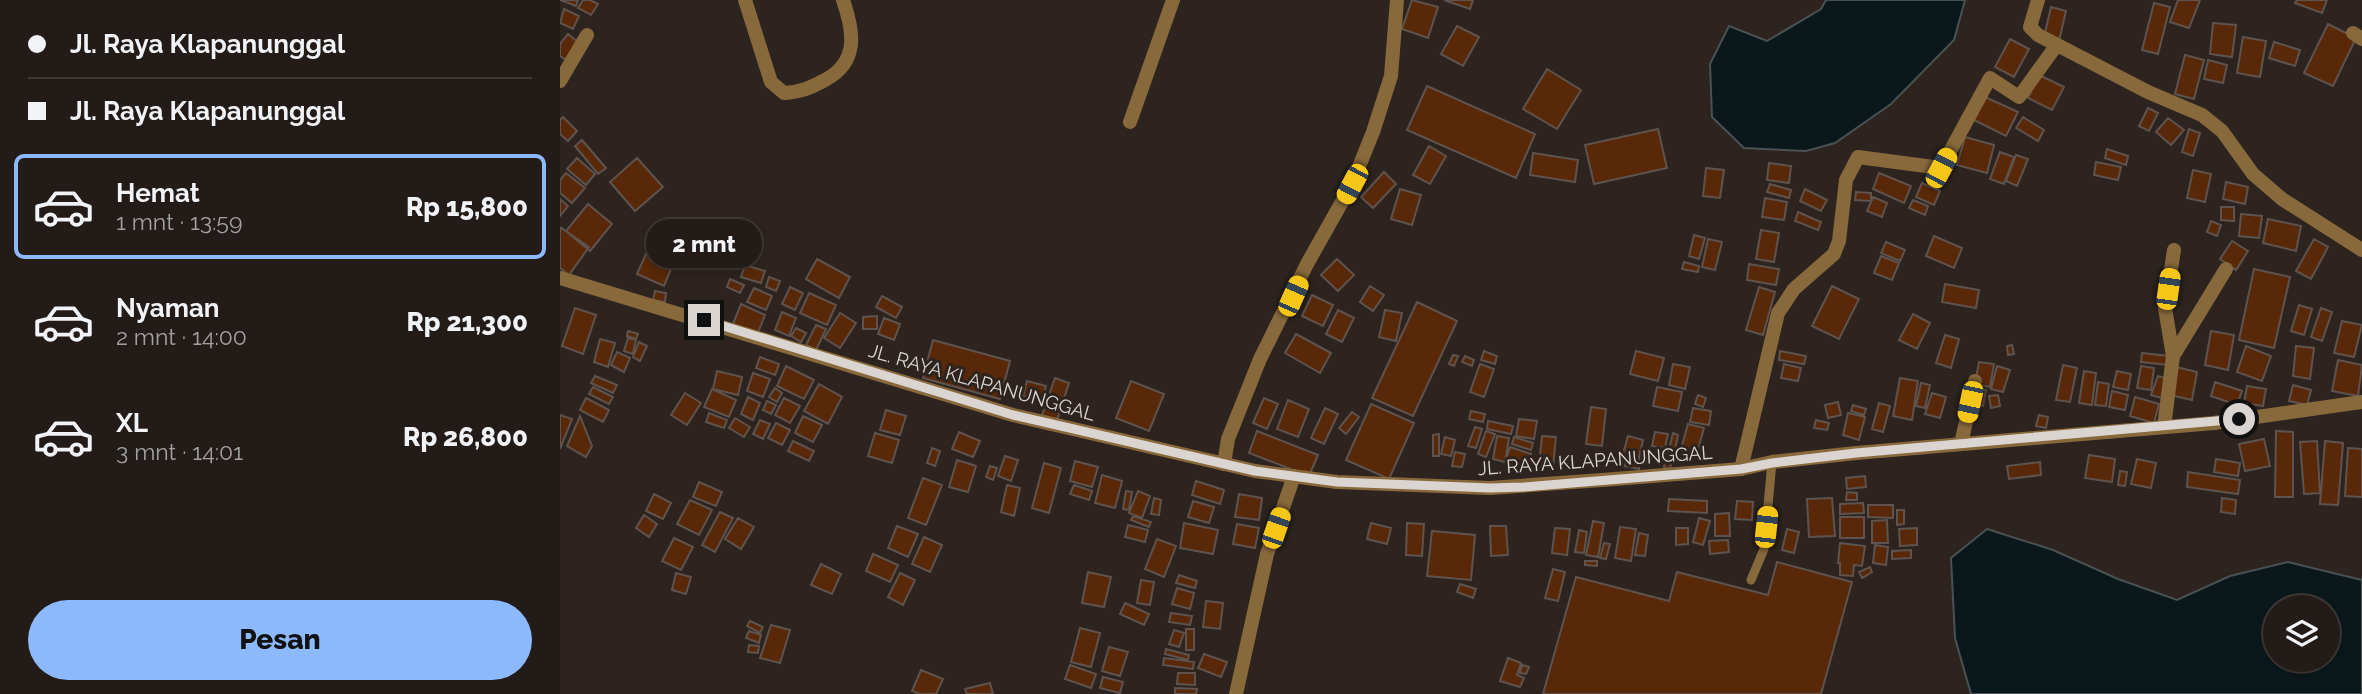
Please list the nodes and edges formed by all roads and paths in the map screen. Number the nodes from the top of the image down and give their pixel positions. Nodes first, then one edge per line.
1 (745, 0) edge
2 (844, 0) edge
3 (1173, 0) edge
4 (1397, 0) edge
5 (2038, 0) edge
6 (587, 35) dead end
7 (2056, 46) junction
8 (560, 81) edge
9 (1130, 122) dead end
10 (2174, 250) dead end
11 (2362, 250) edge
12 (2226, 269) dead end
13 (560, 278) edge
14 (2173, 356) junction
15 (1975, 381) dead end
16 (2362, 401) edge
17 (2164, 427) junction
18 (1961, 444) junction
19 (1772, 463) junction
20 (1224, 464) junction
21 (1741, 469) junction
22 (1294, 476) junction
23 (1751, 580) dead end
24 (1236, 694) edge

1 - 2 street
3 - 9 street
4 - 20 street
5 - 7 street
6 - 8 street
7 - 11 street
7 - 21 street
10 - 14 street
12 - 14 street
13 - 20 street, JL. RAYA KLAPANUNGGAL
14 - 17 street
15 - 18 street
16 - 17 street, JL. RAYA KLAPANUNGGAL
17 - 18 street, JL. RAYA KLAPANUNGGAL
18 - 19 street, JL. RAYA KLAPANUNGGAL
19 - 21 street, JL. RAYA KLAPANUNGGAL
19 - 23 lane
20 - 22 street, JL. RAYA KLAPANUNGGAL
21 - 22 street, JL. RAYA KLAPANUNGGAL
22 - 24 street

